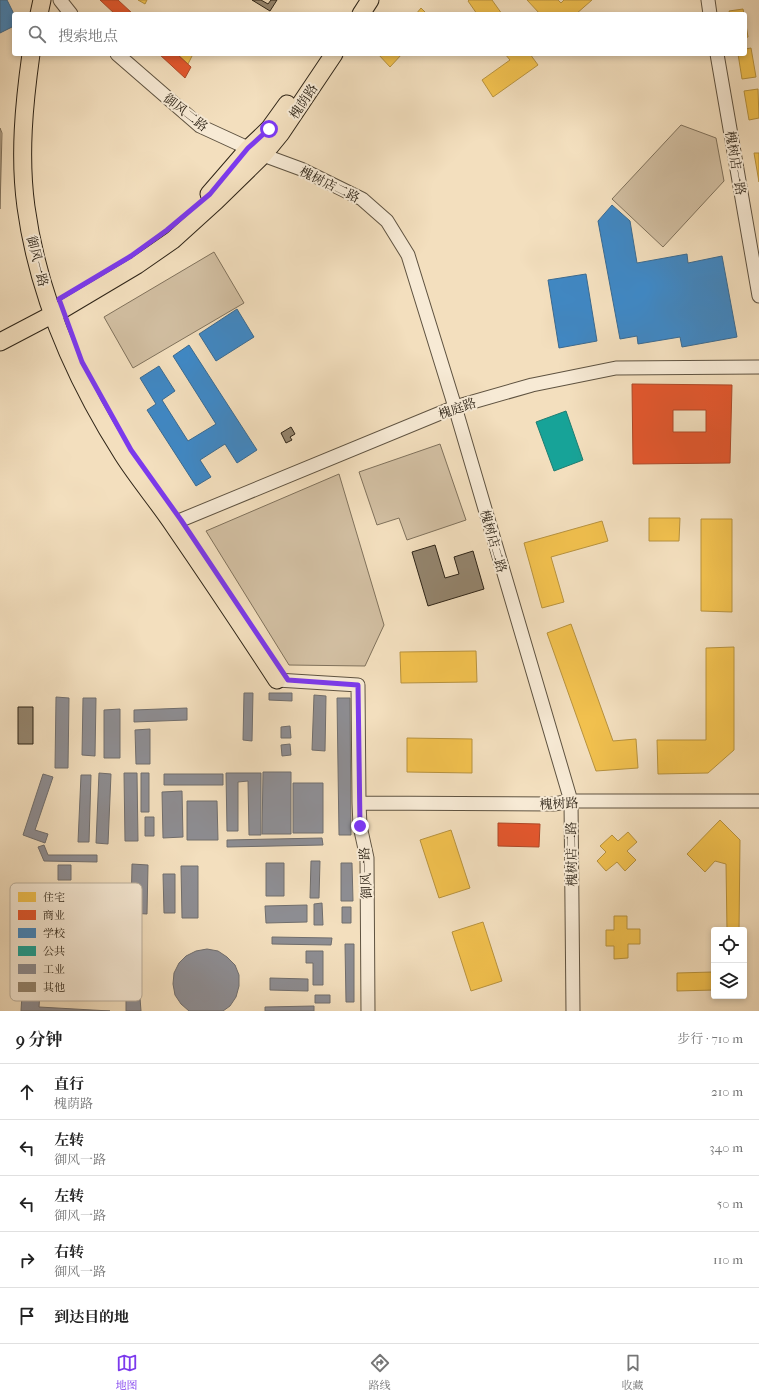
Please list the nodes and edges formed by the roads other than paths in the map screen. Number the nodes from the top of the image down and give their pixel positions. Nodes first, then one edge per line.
1 (42, 0) edge
2 (51, 0) edge
3 (60, 0) edge
4 (358, 0) edge
5 (370, 0) edge
6 (708, 0) edge
7 (39, 12) edge
8 (48, 12) edge
9 (69, 12) edge
10 (350, 12) edge
11 (362, 12) edge
12 (710, 12) edge
13 (31, 56) edge
14 (41, 56) edge
15 (119, 56) edge
16 (323, 56) edge
17 (333, 56) edge
18 (717, 56) edge
19 (256, 152) junction
20 (759, 296) edge
21 (56, 307) junction
22 (0, 329) edge
23 (0, 342) edge
24 (759, 368) edge
25 (455, 407) junction
26 (177, 523) junction
27 (283, 680) joint
28 (571, 801) junction
29 (759, 801) edge
30 (359, 803) junction
31 (368, 1011) edge
32 (573, 1011) edge

1 - 7 main road
2 - 8 main road
3 - 9 street
4 - 10 main road
5 - 11 main road
6 - 12 street
13 - 21 main road, 御风一路
14 - 21 main road, 御风一路
15 - 19 street, 御风二路
16 - 19 main road, 槐荫路
17 - 19 main road, 槐荫路
18 - 20 street, 槐树店一路
19 - 21 main road, 槐荫路
19 - 25 street, 槐树店二路
21 - 22 main road, 槐荫路
21 - 23 main road, 槐荫路
21 - 26 main road, 御风一路
24 - 25 street, 槐庭路
25 - 26 street, 槐庭路
25 - 28 street, 槐树店二路
26 - 27 main road, 御风一路
27 - 30 street, 御风一路
28 - 29 street, 槐树路
28 - 30 street, 槐树路
28 - 32 street, 槐树店二路
30 - 31 street, 御风一路

